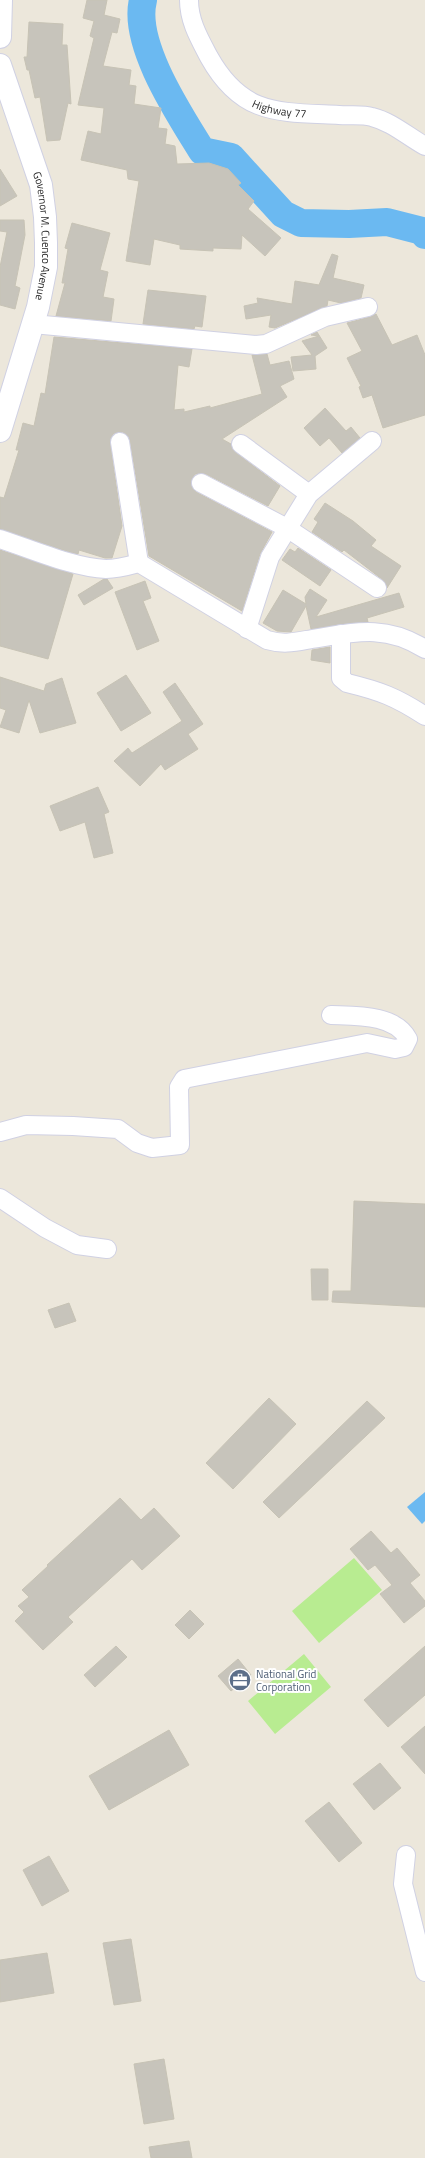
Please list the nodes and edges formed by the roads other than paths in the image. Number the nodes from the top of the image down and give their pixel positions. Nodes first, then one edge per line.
1 (1, 0) edge
2 (189, 0) edge
3 (0, 38) edge
4 (0, 66) edge
5 (425, 146) edge
6 (368, 307) dead end
7 (33, 324) junction
8 (0, 431) edge
9 (372, 441) dead end
10 (120, 442) dead end
11 (241, 444) dead end
12 (201, 483) dead end
13 (310, 494) junction
14 (287, 528) junction
15 (0, 539) edge
16 (139, 563) junction
17 (377, 588) dead end
18 (248, 629) junction
19 (341, 634) junction
20 (425, 649) edge
21 (425, 716) edge
22 (331, 1015) dead end
23 (0, 1132) edge
24 (0, 1198) edge
25 (107, 1249) dead end
26 (406, 1855) dead end
27 (425, 1972) edge

1 - 3 main road
2 - 5 street, Highway 77
4 - 7 main road, Governor M. Cuenco Avenue
6 - 7 street
7 - 8 main road, Governor M. Cuenco Avenue
9 - 13 street
10 - 16 street
11 - 13 street
12 - 14 street
13 - 14 street
14 - 17 street
14 - 18 street
15 - 16 street
16 - 18 street
18 - 19 street
19 - 20 street
19 - 21 street
22 - 23 street
24 - 25 street
26 - 27 street

